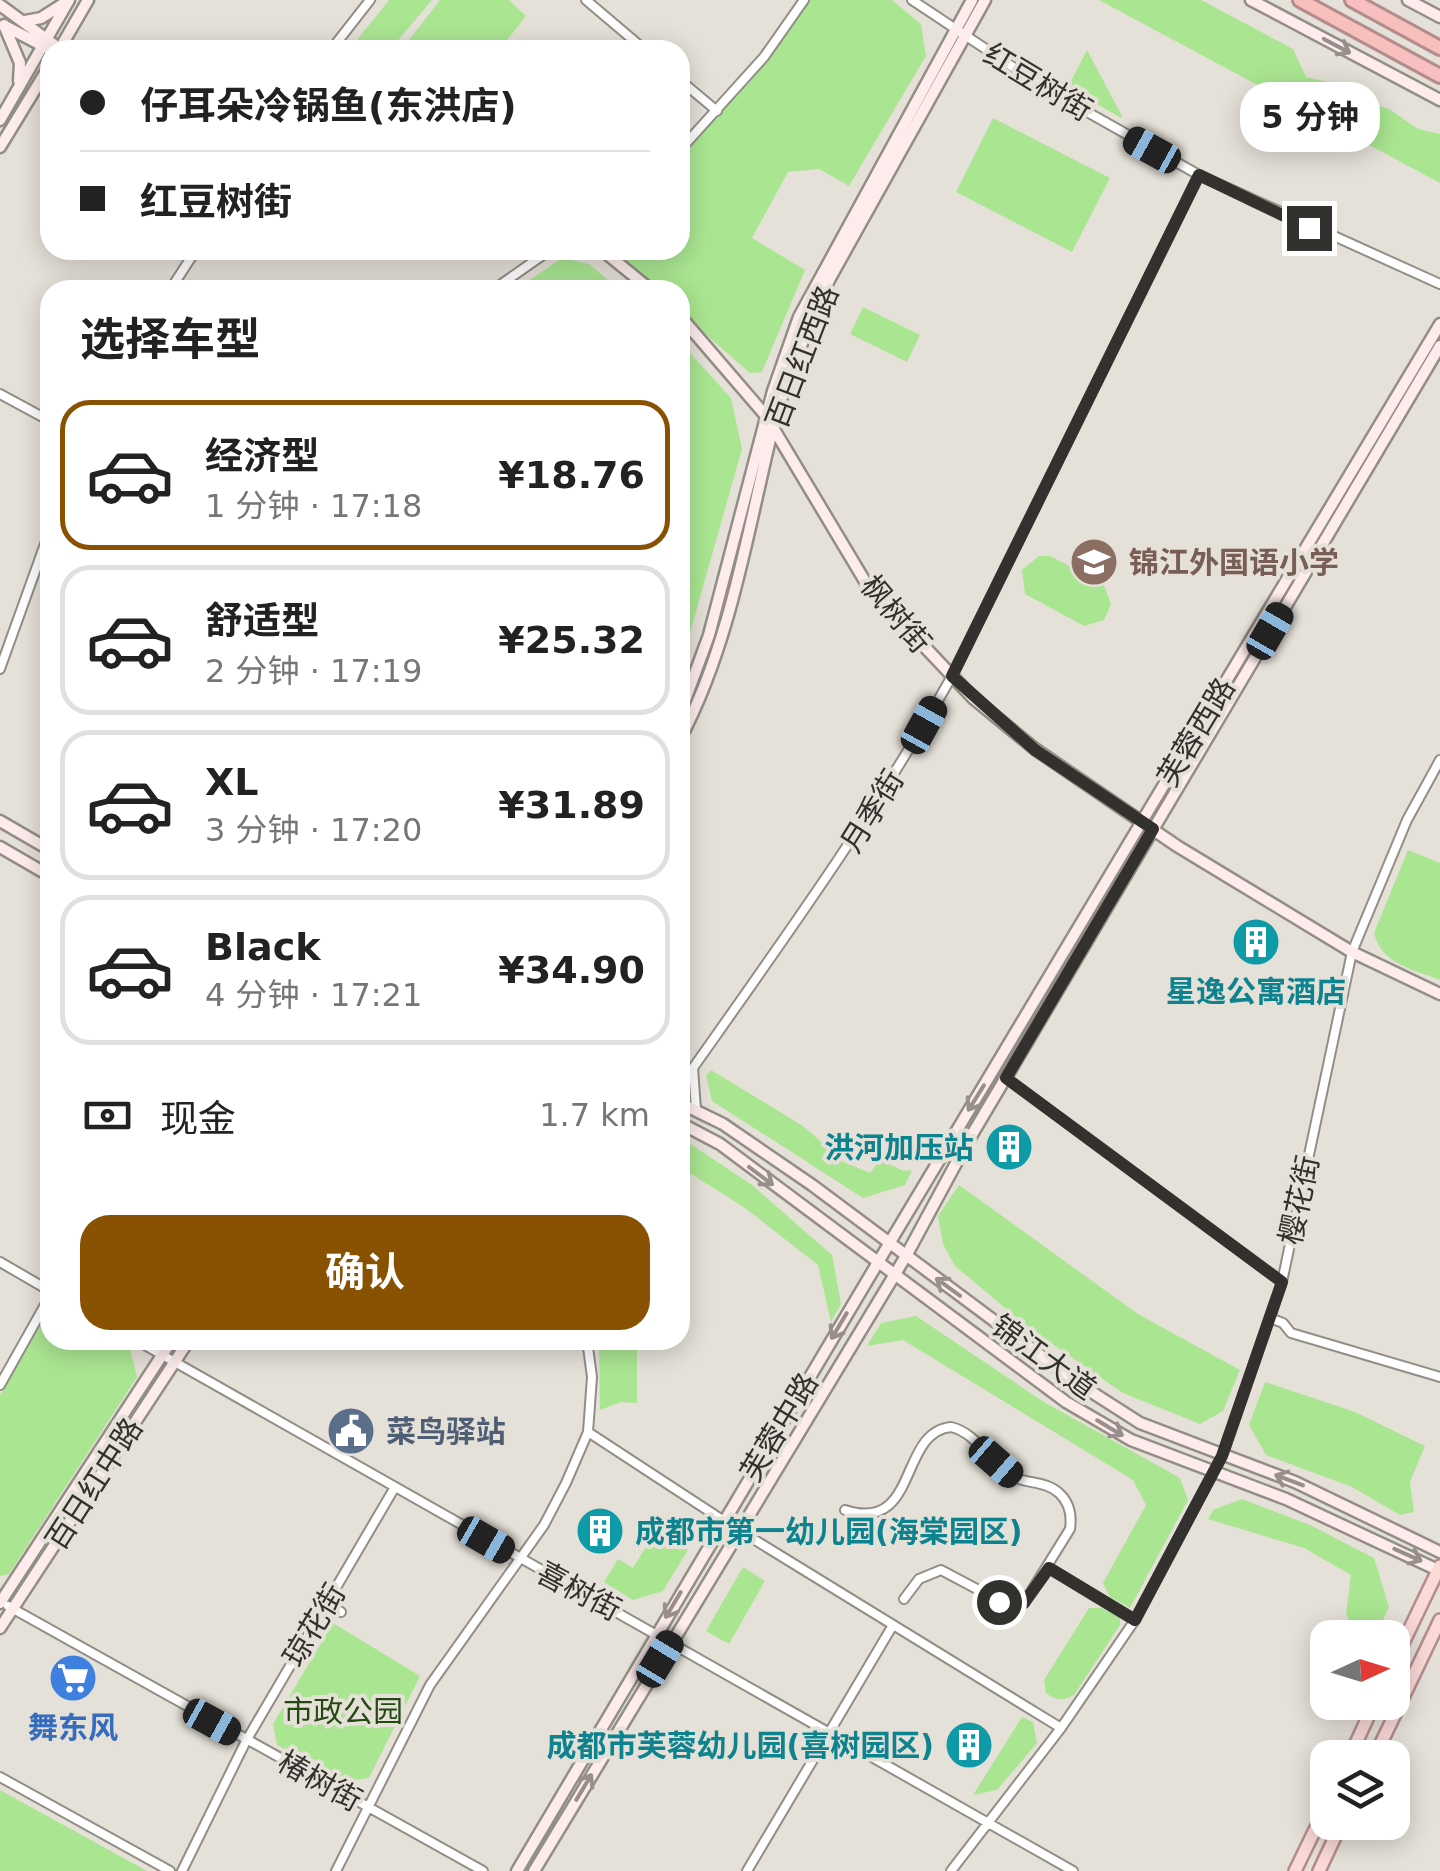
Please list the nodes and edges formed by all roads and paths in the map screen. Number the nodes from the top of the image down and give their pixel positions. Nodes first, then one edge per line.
1 (68, 0) edge
2 (88, 0) edge
3 (370, 0) edge
4 (586, 0) edge
5 (804, 0) edge
6 (912, 0) edge
7 (972, 0) edge
8 (985, 0) edge
9 (1251, 0) edge
10 (1300, 0) edge
11 (1352, 0) edge
12 (1408, 0) edge
13 (0, 4) edge
14 (1440, 18) edge
15 (24, 21) junction
16 (2, 24) edge
17 (960, 34) junction
18 (47, 36) junction
19 (45, 40) edge
20 (51, 40) edge
21 (66, 40) edge
22 (339, 40) edge
23 (633, 40) edge
24 (40, 48) joint
25 (1440, 48) edge
26 (1440, 76) edge
27 (40, 81) edge
28 (690, 88) edge
29 (14, 94) junction
30 (1440, 100) edge
31 (717, 111) junction
32 (0, 120) edge
33 (690, 139) edge
34 (0, 147) edge
35 (1199, 175) junction
36 (536, 260) edge
37 (614, 260) edge
38 (507, 280) edge
39 (639, 280) edge
40 (1440, 284) edge
41 (1440, 324) edge
42 (690, 328) edge
43 (1440, 346) edge
44 (0, 394) edge
45 (40, 416) edge
46 (766, 416) junction
47 (773, 428) junction
48 (40, 558) edge
49 (0, 669) edge
50 (952, 676) junction
51 (690, 687) edge
52 (690, 714) edge
53 (1440, 760) edge
54 (0, 820) edge
55 (1142, 821) junction
56 (1153, 829) junction
57 (40, 844) edge
58 (0, 847) edge
59 (40, 870) edge
60 (1352, 952) junction
61 (1440, 994) edge
62 (693, 1068) junction
63 (690, 1069) edge
64 (1006, 1078) junction
65 (690, 1107) edge
66 (696, 1110) junction
67 (690, 1128) edge
68 (888, 1242) junction
69 (906, 1256) junction
70 (875, 1261) junction
71 (0, 1262) edge
72 (894, 1276) junction
73 (1282, 1282) junction
74 (40, 1287) edge
75 (40, 1311) edge
76 (1270, 1318) junction
77 (153, 1350) edge
78 (165, 1350) edge
79 (183, 1350) edge
80 (588, 1350) edge
81 (162, 1355) junction
82 (175, 1362) junction
83 (1440, 1377) edge
84 (0, 1384) edge
85 (588, 1432) junction
86 (1222, 1456) junction
87 (1214, 1473) junction
88 (395, 1488) junction
89 (845, 1510) dead end
90 (724, 1521) junction
91 (738, 1530) junction
92 (1440, 1552) edge
93 (516, 1558) junction
94 (1049, 1568) junction
95 (1439, 1569) edge
96 (904, 1599) dead end
97 (0, 1602) edge
98 (326, 1604) junction
99 (12, 1609) junction
100 (341, 1612) dead end
101 (1135, 1620) junction
102 (1440, 1620) edge
103 (893, 1624) junction
104 (0, 1628) edge
105 (1410, 1629) edge
106 (658, 1632) junction
107 (671, 1640) junction
108 (1061, 1728) junction
109 (828, 1734) junction
110 (1383, 1740) edge
111 (246, 1741) junction
112 (0, 1777) edge
113 (368, 1808) junction
114 (985, 1822) junction
115 (1310, 1840) edge
116 (1333, 1840) edge
117 (170, 1871) edge
118 (182, 1871) edge
119 (336, 1871) edge
120 (483, 1871) edge
121 (518, 1871) edge
122 (534, 1871) edge
123 (747, 1871) edge
124 (951, 1871) edge
125 (1073, 1871) edge
126 (1295, 1871) edge
127 (1318, 1871) edge

1 - 15 main road
1 - 18 main road
2 - 21 main road
3 - 22 street
4 - 23 street
5 - 31 street
6 - 17 street, 红豆树街
7 - 17 main road, 百日红西路
8 - 17 main road, 百日红西路
9 -> 30 main road
10 - 26 highway
11 - 25 highway
12 - 14 main road
13 - 15 main road
15 - 18 main road
16 - 24 main road
16 - 29 main road
17 - 35 street, 红豆树街
17 - 46 main road, 百日红西路
17 - 47 main road, 百日红西路
18 - 19 main road
18 - 20 main road
24 - 29 main road
27 - 34 main road
28 - 31 street
29 - 32 main road
31 - 33 street
35 - 40 street, 红豆树街
35 - 50 street, 月季街
36 - 38 street
37 - 39 main road
41 - 55 main road, 芙蓉西路
42 - 46 main road, 枫树街
43 - 56 main road, 芙蓉西路
44 - 45 street
46 - 47 main road, 枫树街
46 - 51 main road, 百日红西路
47 - 50 main road, 枫树街
47 - 52 main road, 百日红西路
48 - 49 street
50 - 55 main road, 枫树街
50 - 62 street, 月季街
53 - 60 street, 樱花街
54 - 57 main road
55 - 56 main road, 枫树街
55 -> 68 main road, 芙蓉西路
56 - 60 main road, 枫树街
56 - 64 main road, 芙蓉西路
58 - 59 main road
60 - 61 main road, 枫树街
60 - 73 street, 樱花街
62 - 63 street
62 - 66 street
64 - 69 main road, 芙蓉西路
64 - 73 street
65 - 66 main road, 锦江大道
66 - 68 main road, 锦江大道
67 -> 70 main road, 锦江大道
68 - 69 main road, 锦江大道
68 - 70 main road, 芙蓉中路
69 - 72 main road, 芙蓉中路
86 -> 69 main road, 锦江大道
70 - 72 main road, 锦江大道
70 -> 90 main road, 芙蓉中路
71 - 74 street
72 -> 87 main road, 锦江大道
72 - 91 main road, 芙蓉中路
73 - 76 street, 樱花街
75 - 84 street
76 - 83 street
76 - 86 street, 樱花街
77 - 81 street, 喜树街
78 - 81 main road, 百日红中路
79 - 82 main road, 百日红中路
80 - 85 street
81 - 82 street, 喜树街
81 - 97 main road, 百日红中路
82 - 88 street, 喜树街
82 - 99 main road, 百日红中路
85 - 90 street
85 - 93 street
86 - 87 street, 樱花街
92 -> 86 main road, 锦江大道
87 -> 95 main road, 锦江大道
87 - 101 street, 樱花街
88 - 93 street, 喜树街
88 - 98 street, 琼花街
89 - 94 street
90 - 91 street
90 -> 106 main road, 芙蓉中路
91 - 103 street
91 - 107 main road, 芙蓉中路
93 - 106 street, 喜树街
93 - 113 street
94 - 96 street
94 - 101 street
95 - 105 main road
97 - 99 street, 椿树街
98 - 100 street
98 - 111 street, 琼花街
99 - 104 main road, 百日红中路
99 - 111 street, 椿树街
101 - 108 street, 樱花街
102 - 110 main road
103 - 108 street
103 - 109 street
106 - 107 street, 喜树街
106 - 121 main road, 芙蓉中路
107 - 109 street, 喜树街
122 -> 107 main road, 芙蓉中路
108 - 114 street, 樱花街
109 - 114 street, 喜树街
109 - 123 street
111 - 113 street, 椿树街
111 - 118 street, 琼花街
112 - 117 street
113 - 119 street
113 - 120 street, 椿树街
114 - 124 street, 樱花街
114 - 125 street, 喜树街
115 - 126 main road
116 - 127 main road

